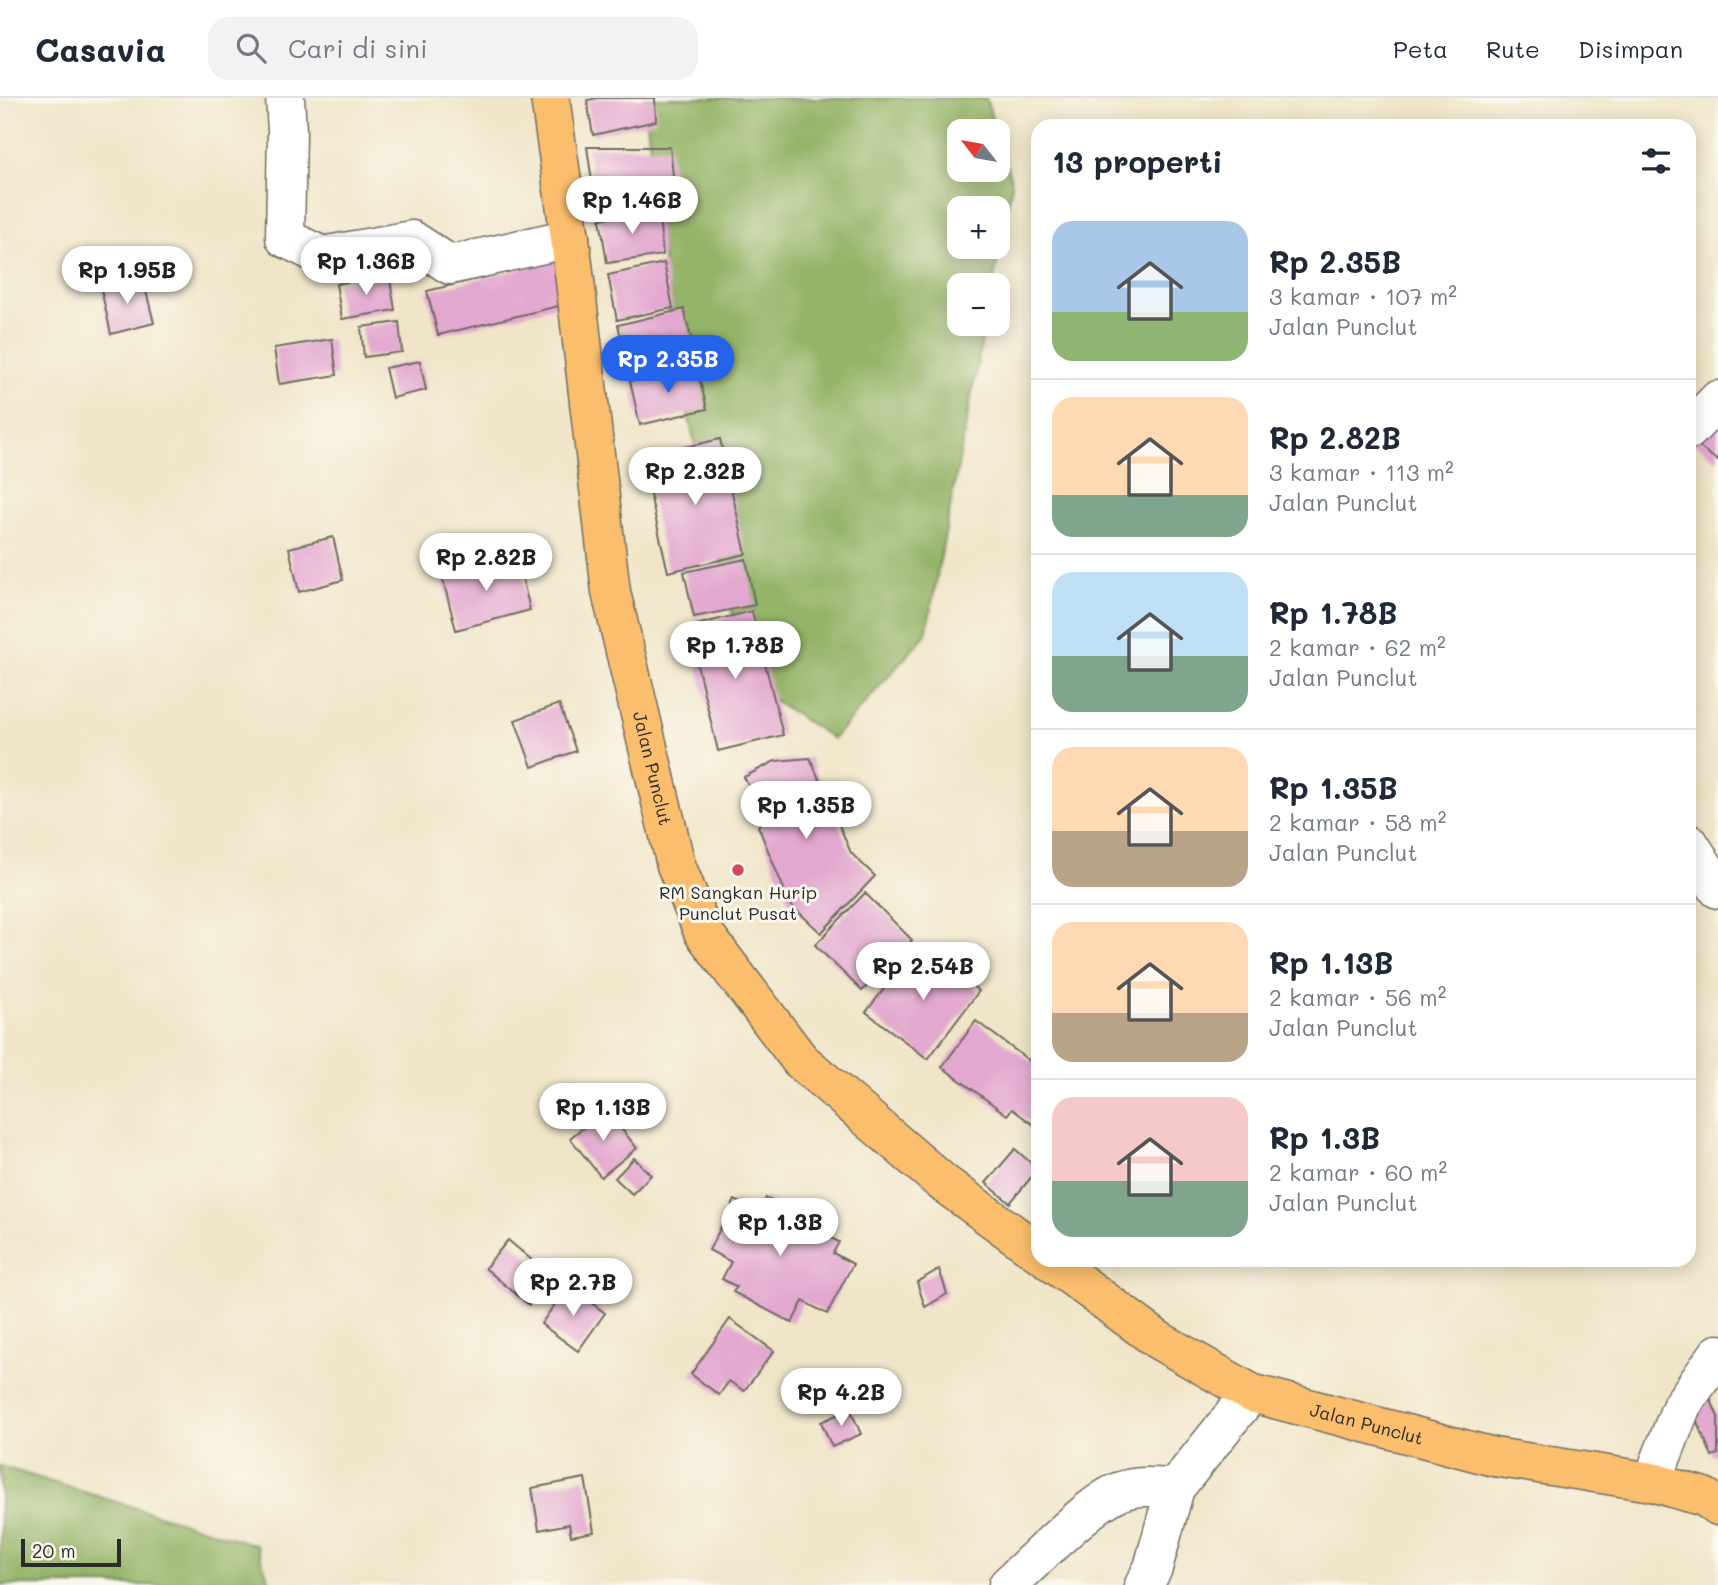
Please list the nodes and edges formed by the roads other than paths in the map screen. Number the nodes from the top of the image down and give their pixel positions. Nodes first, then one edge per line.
1 (285, 98) edge
2 (550, 98) edge
3 (570, 238) junction
4 (1718, 400) edge
5 (1696, 423) edge
6 (1696, 854) edge
7 (1718, 889) edge
8 (1031, 1247) edge
9 (1059, 1267) edge
10 (1718, 1354) edge
11 (1251, 1393) junction
12 (1652, 1482) junction
13 (1175, 1488) junction
14 (1718, 1506) edge
15 (1008, 1585) edge
16 (1144, 1585) edge

1 - 3 street
2 - 3 main road, Jalan Punclut
3 - 8 main road, Jalan Punclut
4 - 5 street
6 - 7 street
9 - 11 main road, Jalan Punclut
10 - 12 street
11 - 12 main road, Jalan Punclut
11 - 13 street
12 - 14 main road, Jalan Punclut
13 - 15 street
13 - 16 street

